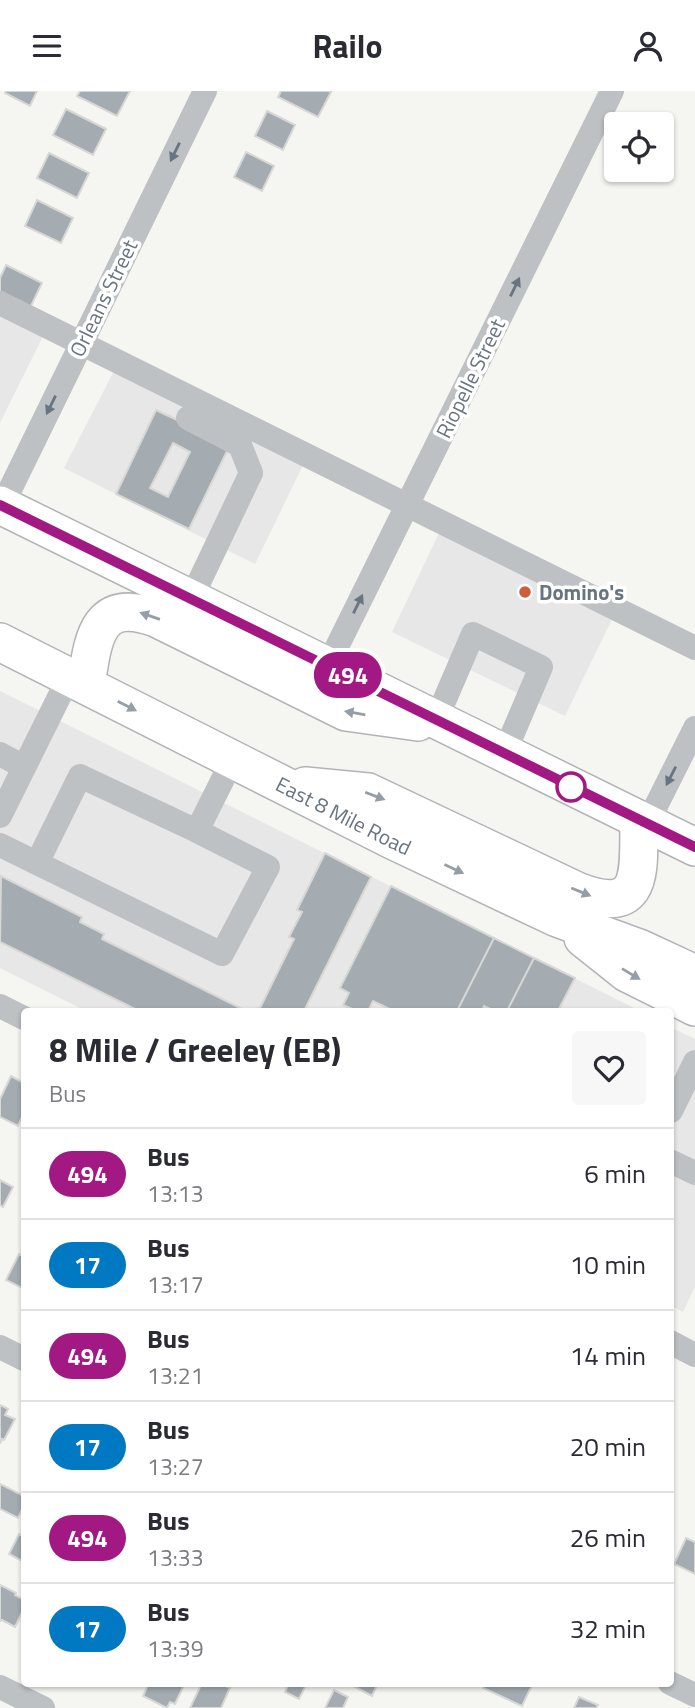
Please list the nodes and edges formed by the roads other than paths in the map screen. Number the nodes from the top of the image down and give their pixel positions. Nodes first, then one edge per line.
1 (205, 91) edge
2 (612, 91) edge
3 (0, 303) edge
4 (81, 343) junction
5 (188, 418) dead end
6 (407, 506) junction
7 (1, 513) edge
8 (191, 599) junction
9 (0, 642) edge
10 (695, 648) edge
11 (328, 666) junction
12 (77, 681) junction
13 (442, 723) junction
14 (695, 728) edge
15 (0, 754) edge
16 (504, 754) junction
17 (233, 759) junction
18 (24, 767) junction
19 (283, 784) junction
20 (0, 816) edge
21 (643, 822) junction
22 (197, 831) junction
23 (0, 845) edge
24 (695, 848) edge
25 (37, 863) junction
26 (557, 918) junction
27 (695, 974) edge
28 (0, 1006) edge
29 (695, 1007) edge
30 (21, 1016) edge
31 (692, 1073) edge
32 (674, 1106) edge
33 (674, 1163) edge
34 (695, 1173) edge
35 (674, 1344) edge
36 (0, 1347) edge
37 (695, 1355) edge
38 (21, 1358) edge
39 (674, 1685) edge
40 (0, 1687) edge
41 (695, 1695) edge
42 (43, 1708) edge

1 -> 4 street, Orleans Street
6 -> 2 street, Riopelle Street
3 - 4 street
4 - 6 street
4 -> 7 street, Orleans Street
5 - 8 street
6 - 10 street
11 -> 6 street, Riopelle Street
7 - 8 highway
8 - 11 highway
9 - 12 highway, East 8 Mile Road
11 - 13 highway
13 -> 12 highway
12 -> 17 highway, East 8 Mile Road
12 - 18 street
13 - 16 highway
13 - 16 street
14 -> 21 street
15 - 18 street
16 - 21 highway
17 - 19 highway, East 8 Mile Road
17 - 22 street
18 - 20 street
19 -> 21 highway
19 -> 26 highway, East 8 Mile Road
21 - 24 highway
22 - 25 street
22 - 25 street
23 - 25 street
26 - 27 highway, East 8 Mile Road
26 -> 29 highway
28 - 30 street
31 - 32 street
33 - 34 street
35 - 37 street
36 - 38 street
39 - 41 street
40 - 42 street

